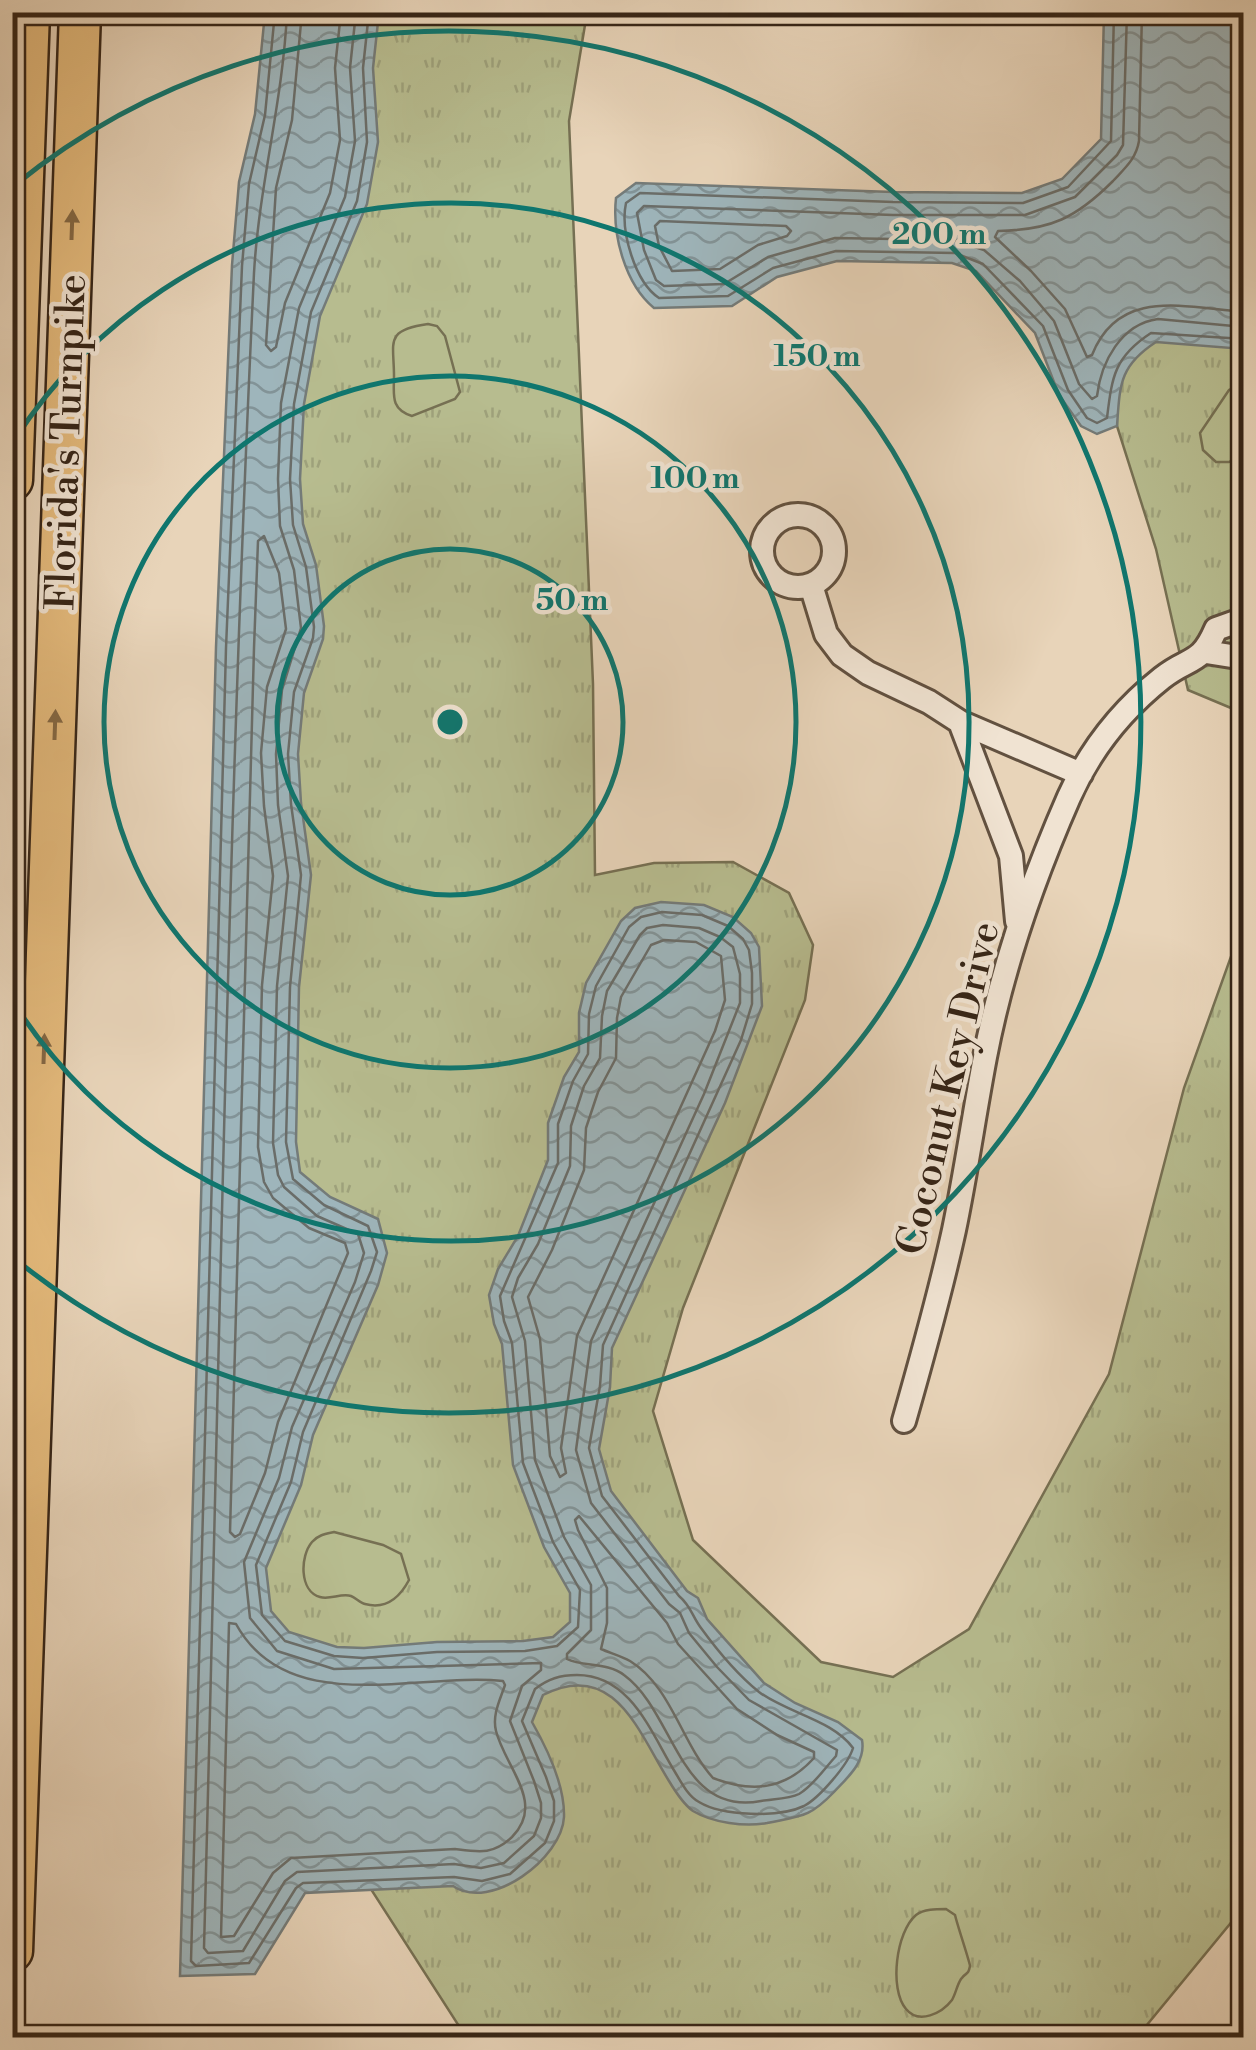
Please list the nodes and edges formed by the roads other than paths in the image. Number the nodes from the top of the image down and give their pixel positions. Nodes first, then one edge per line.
1 (30, 12) edge
2 (80, 12) edge
3 (12, 480) edge
4 (811, 585) dead end
5 (1244, 619) edge
6 (1206, 652) junction
7 (1244, 658) edge
8 (960, 722) junction
9 (1081, 774) junction
10 (1016, 940) junction
11 (904, 1421) dead end
12 (12, 1952) edge

1 - 3 highway, Florida's Turnpike
12 -> 2 highway, Florida's Turnpike
4 - 8 street
5 - 6 street, Coconut Key Drive
6 - 7 street
6 - 9 street, Coconut Key Drive
8 - 9 street
8 - 10 street
9 - 10 street, Coconut Key Drive
10 - 11 street, Coconut Key Drive

